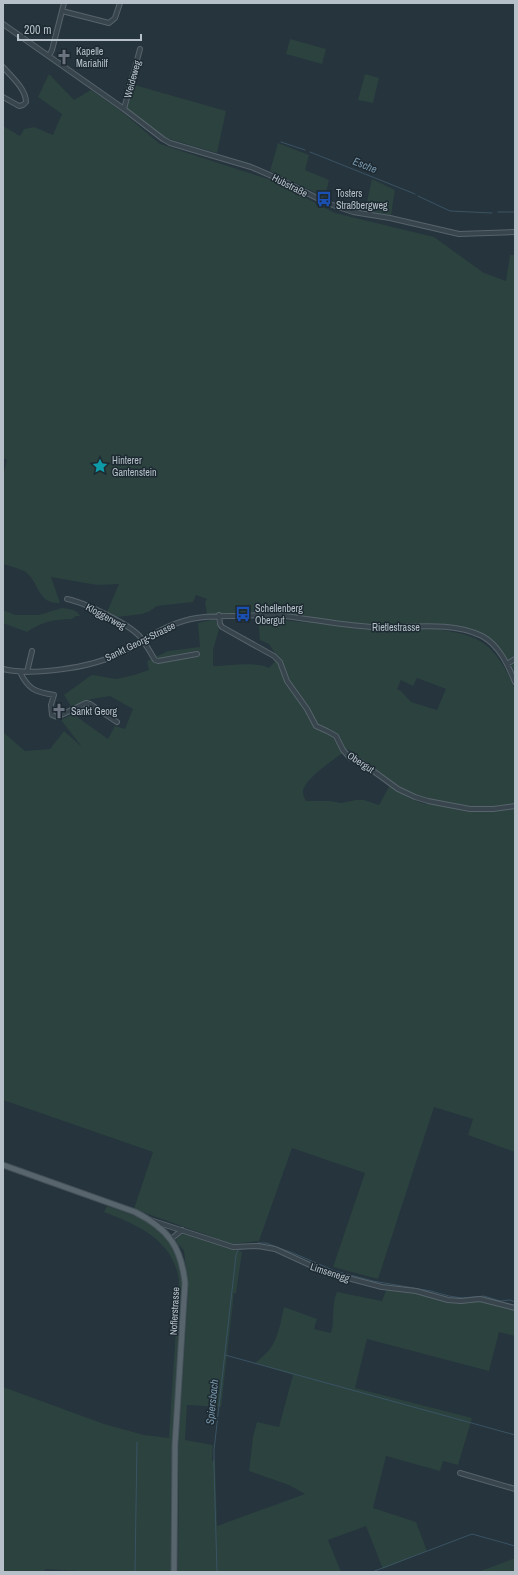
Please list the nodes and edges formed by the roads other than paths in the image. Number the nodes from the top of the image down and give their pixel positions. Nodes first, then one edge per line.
1 (64, 3) edge
2 (120, 3) edge
3 (62, 11) junction
4 (3, 24) edge
5 (140, 49) dead end
6 (49, 56) junction
7 (3, 67) edge
8 (3, 97) edge
9 (124, 108) junction
10 (515, 232) edge
11 (67, 599) dead end
12 (219, 615) junction
13 (253, 616) joint
14 (142, 640) junction
15 (32, 651) dead end
16 (197, 654) dead end
17 (515, 659) edge
18 (507, 664) junction
19 (3, 668) edge
20 (20, 672) junction
21 (26, 672) junction
22 (515, 682) edge
23 (117, 722) dead end
24 (515, 806) edge
25 (3, 1165) edge
26 (150, 1220) junction
27 (182, 1230) junction
28 (171, 1239) junction
29 (515, 1308) edge
30 (460, 1473) dead end
31 (515, 1489) edge
32 (174, 1572) edge

1 - 3 street
2 - 3 street
3 - 6 street
4 - 6 street, Hubstraße
5 - 9 street, Weideweg
6 - 9 street, Hubstraße
7 - 8 street
9 - 10 street, Hubstraße
11 - 14 street, Kloggerweg
12 - 13 street, Sankt Georg-Strasse
12 - 14 street, Sankt Georg-Strasse
12 - 24 street, Obergut
13 - 18 street, Rietlestrasse
14 - 16 street, Kloggerweg
14 - 21 street, Sankt Georg-Strasse
15 - 21 street
17 - 18 street
18 - 22 street, Rietlestrasse
19 - 20 street, Sankt Georg-Strasse
20 - 21 street, Sankt Georg-Strasse
20 - 23 street
25 - 26 main road, Noflerstrasse
26 - 27 street, Limsenegg
26 - 28 main road, Noflerstrasse
27 - 28 street
27 - 29 street, Limsenegg
28 - 32 main road, Noflerstrasse
30 - 31 street

